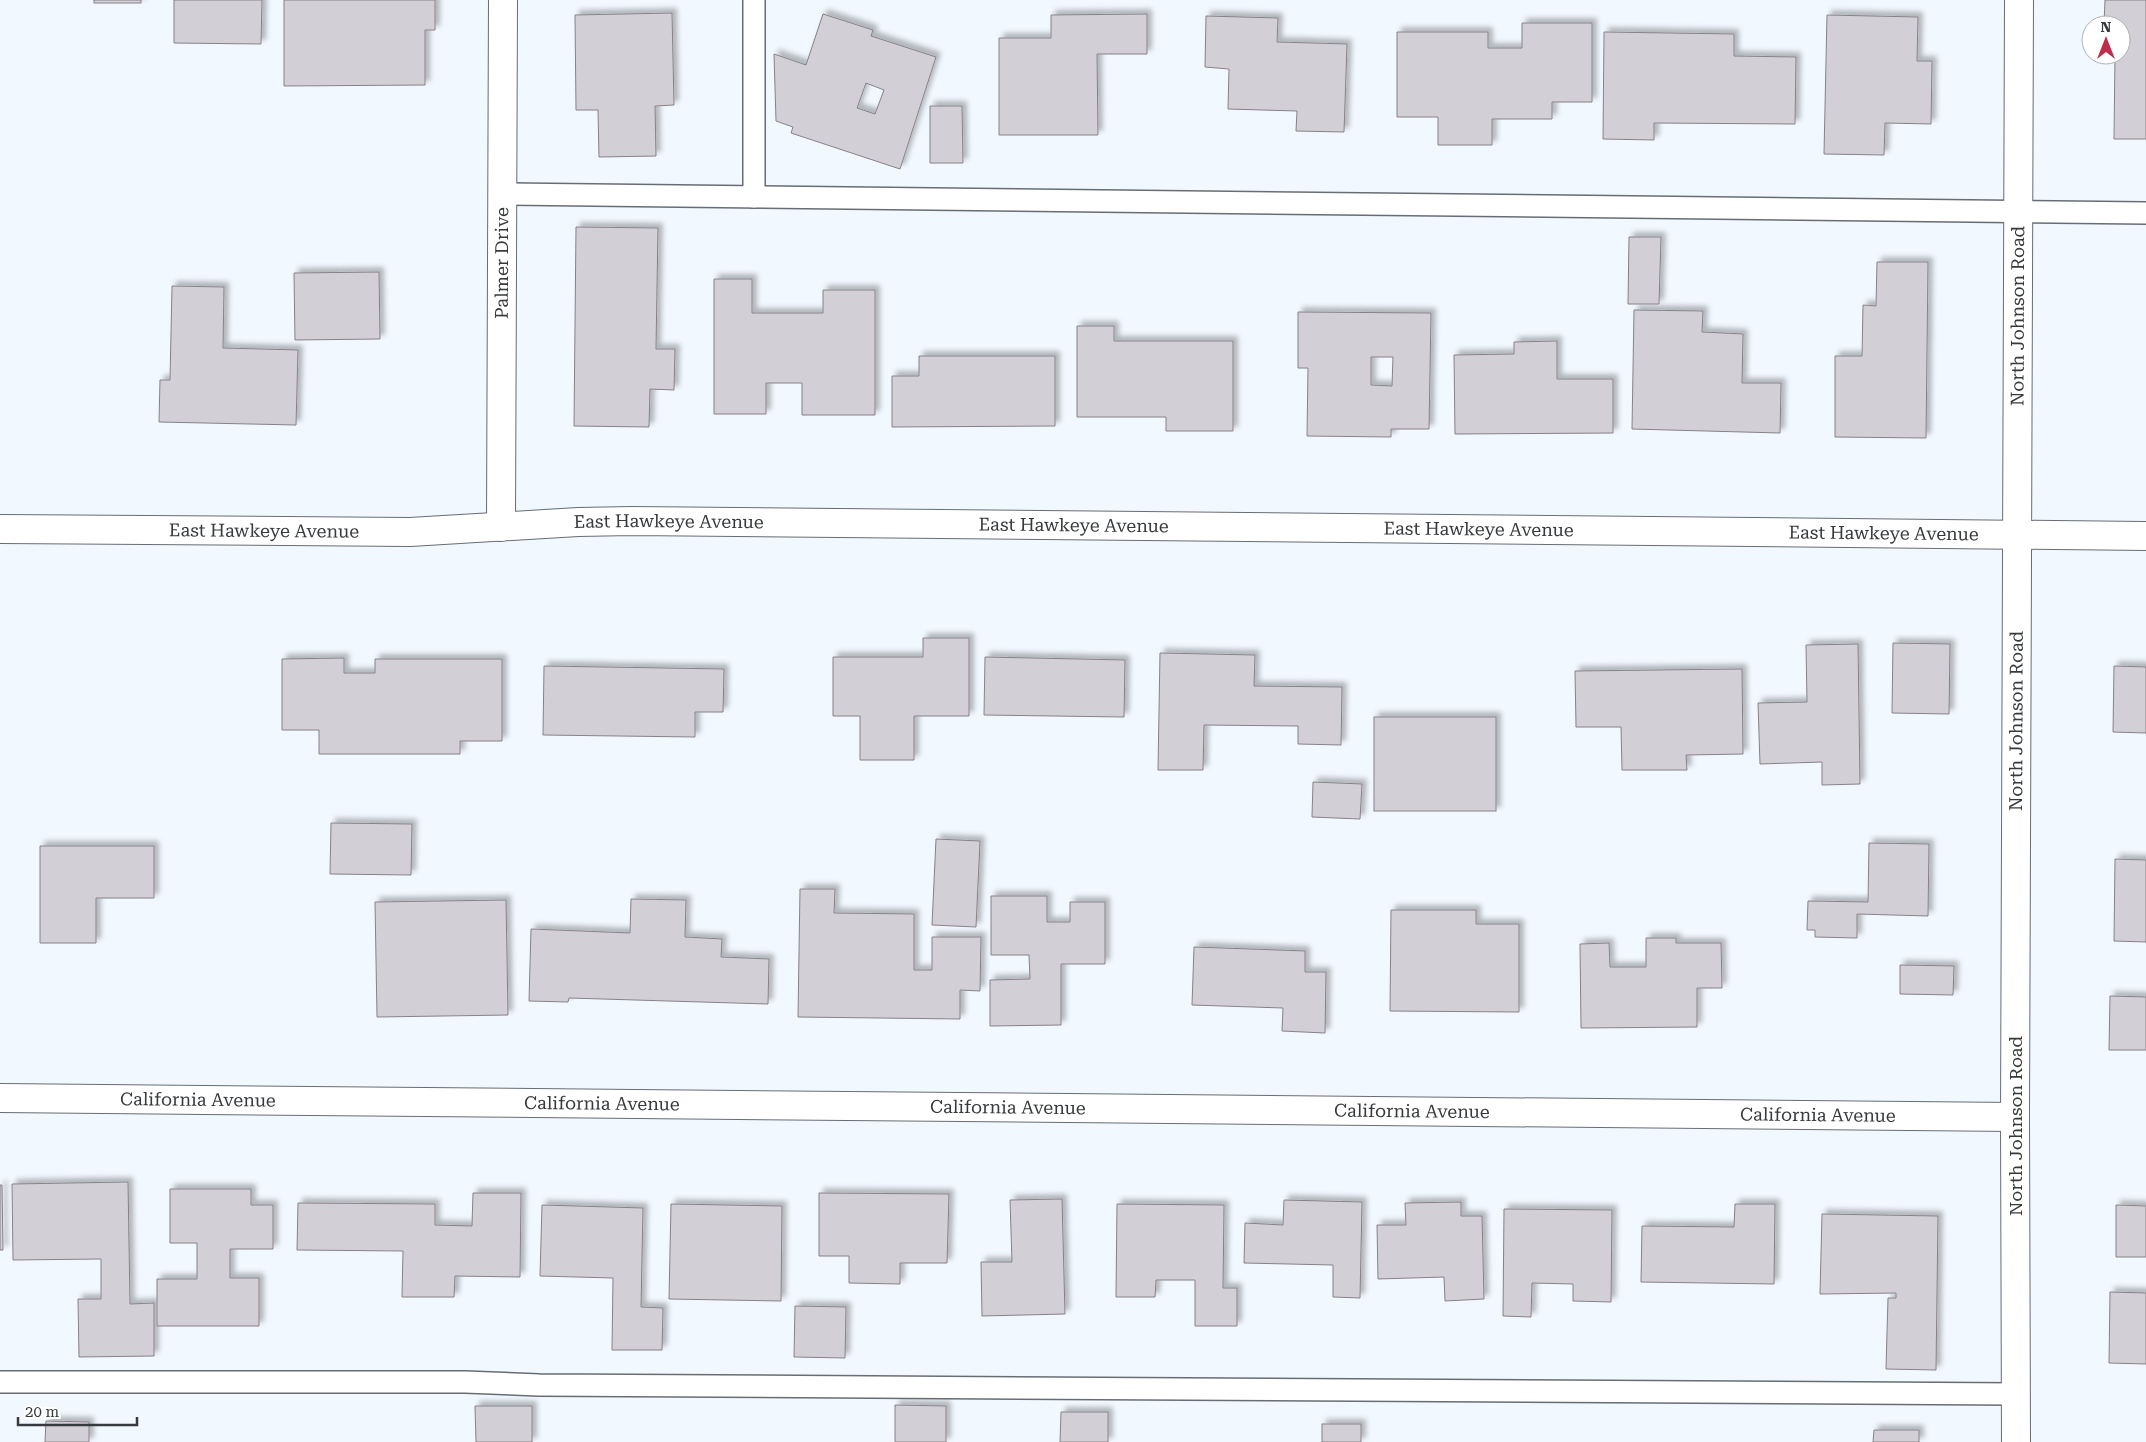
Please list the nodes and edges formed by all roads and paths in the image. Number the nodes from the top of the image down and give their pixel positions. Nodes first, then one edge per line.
1 (503, 0) edge
2 (754, 0) edge
3 (2019, 0) edge
4 (501, 194) junction
5 (754, 197) junction
6 (2019, 212) junction
7 (2146, 213) edge
8 (501, 526) junction
9 (0, 529) edge
10 (2018, 534) junction
11 (2146, 536) edge
12 (0, 1098) edge
13 (2015, 1117) junction
14 (0, 1382) edge
15 (2016, 1394) junction
16 (2016, 1442) edge

1 - 4 street, Palmer Drive
2 - 5 lane
3 - 6 street, North Johnson Road
4 - 5 lane
4 - 8 street, Palmer Drive
5 - 6 lane
6 - 7 lane
6 - 10 street, North Johnson Road
8 - 9 street, East Hawkeye Avenue
8 - 10 street, East Hawkeye Avenue
10 - 11 street, East Hawkeye Avenue
10 - 13 street, North Johnson Road
12 - 13 street, California Avenue
13 - 15 street, North Johnson Road
14 - 15 lane
15 - 16 street, North Johnson Road

